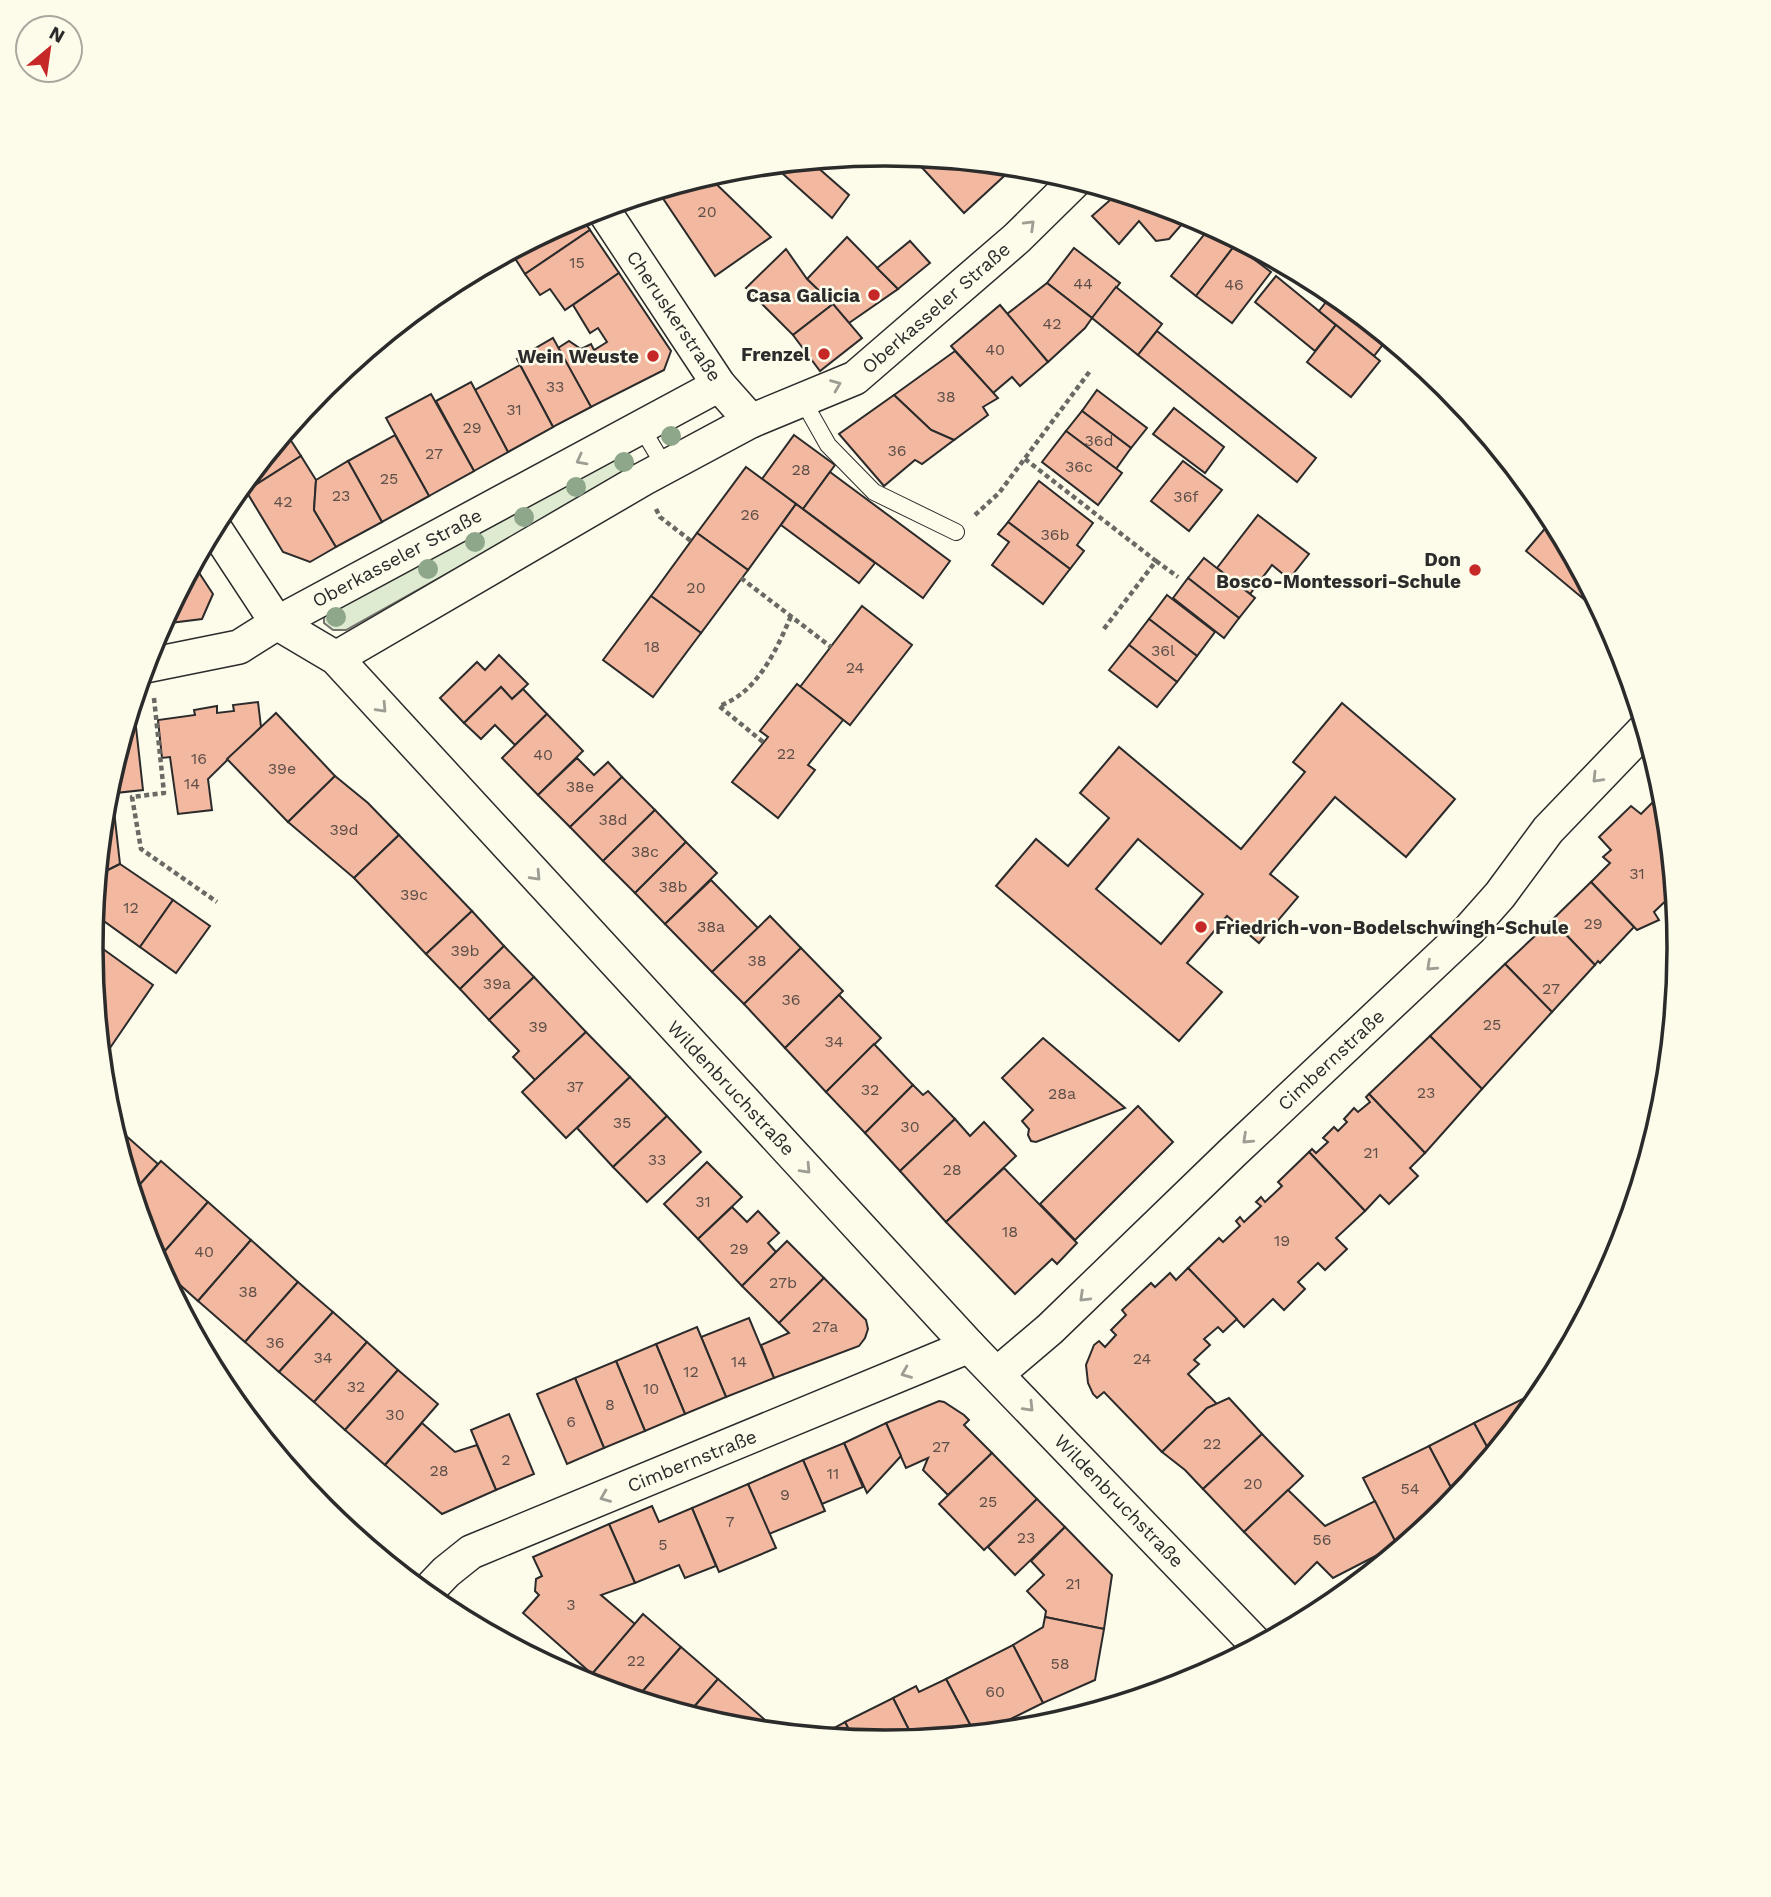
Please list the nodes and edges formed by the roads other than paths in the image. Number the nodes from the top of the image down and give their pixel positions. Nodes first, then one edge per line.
1 (1068, 188) edge
2 (608, 218) edge
3 (719, 384) junction
4 (802, 399) junction
5 (751, 421) junction
6 (641, 427) junction
7 (654, 473) junction
8 (956, 533) road end
9 (221, 536) edge
10 (277, 623) junction
11 (336, 658) junction
12 (157, 664) edge
13 (1638, 736) edge
14 (969, 1346) junction
15 (997, 1374) junction
16 (433, 1586) edge
17 (1252, 1639) edge

4 -> 1 street, Oberkasseler Straße
2 - 3 street, Cheruskerstraße
3 - 5 street, Cheruskerstraße
3 - 6 street, Oberkasseler Straße
4 - 5 street, Oberkasseler Straße
4 - 8 lane
5 - 7 street, Oberkasseler Straße
6 - 7 lane
6 -> 10 street, Oberkasseler Straße
7 - 11 street, Oberkasseler Straße
9 - 10 street, Wildenbruchstraße
10 - 11 street, Wildenbruchstraße
10 - 12 street, Oberkasseler Straße
11 -> 14 street, Wildenbruchstraße
13 -> 15 street, Cimbernstraße
14 - 15 street, Wildenbruchstraße
14 -> 16 street, Cimbernstraße
15 -> 17 street, Wildenbruchstraße

